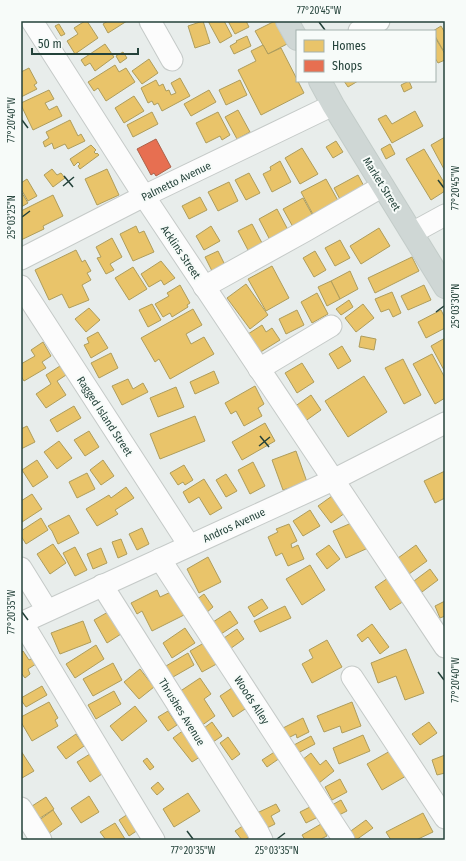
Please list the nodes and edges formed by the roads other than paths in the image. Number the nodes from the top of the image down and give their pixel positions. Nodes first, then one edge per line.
1 (32, 21) edge
2 (150, 21) edge
3 (287, 21) edge
4 (379, 21) edge
5 (361, 30) edge
6 (296, 37) edge
7 (172, 60) dead end
8 (321, 82) edge
9 (333, 105) junction
10 (383, 186) junction
11 (144, 196) junction
12 (445, 215) edge
13 (412, 233) junction
14 (21, 260) edge
15 (21, 286) edge
16 (204, 287) junction
17 (445, 287) edge
18 (331, 326) dead end
19 (259, 369) junction
20 (445, 423) edge
21 (333, 480) junction
22 (190, 545) junction
23 (160, 559) junction
24 (21, 568) edge
25 (102, 585) junction
26 (47, 610) junction
27 (21, 622) edge
28 (445, 647) edge
29 (352, 676) dead end
30 (21, 808) edge
31 (445, 818) edge
32 (41, 840) edge
33 (154, 840) edge
34 (262, 840) edge
35 (344, 840) edge

1 - 11 street, Acklins Street
2 - 7 street
3 - 6 main road
4 - 5 street
8 - 9 main road, Market Street
9 - 10 main road, Market Street
9 - 11 street, Palmetto Avenue
10 - 13 main road, Market Street
10 - 16 street
11 - 14 street, Palmetto Avenue
11 - 16 street, Acklins Street
12 - 13 street
13 - 17 main road, Market Street
15 - 22 street, Ragged Island Street
16 - 19 street, Acklins Street
18 - 19 street
19 - 21 street, Acklins Street
20 - 21 street, Andros Avenue
21 - 22 street, Andros Avenue
21 - 28 street, Acklins Street
22 - 23 street, Andros Avenue
23 - 25 street, Andros Avenue
23 - 35 street, Woods Alley
24 - 26 street
25 - 26 street, Andros Avenue
25 - 34 street, Thrushes Avenue
26 - 27 street, Andros Avenue
27 - 33 street
29 - 31 street
30 - 32 street

